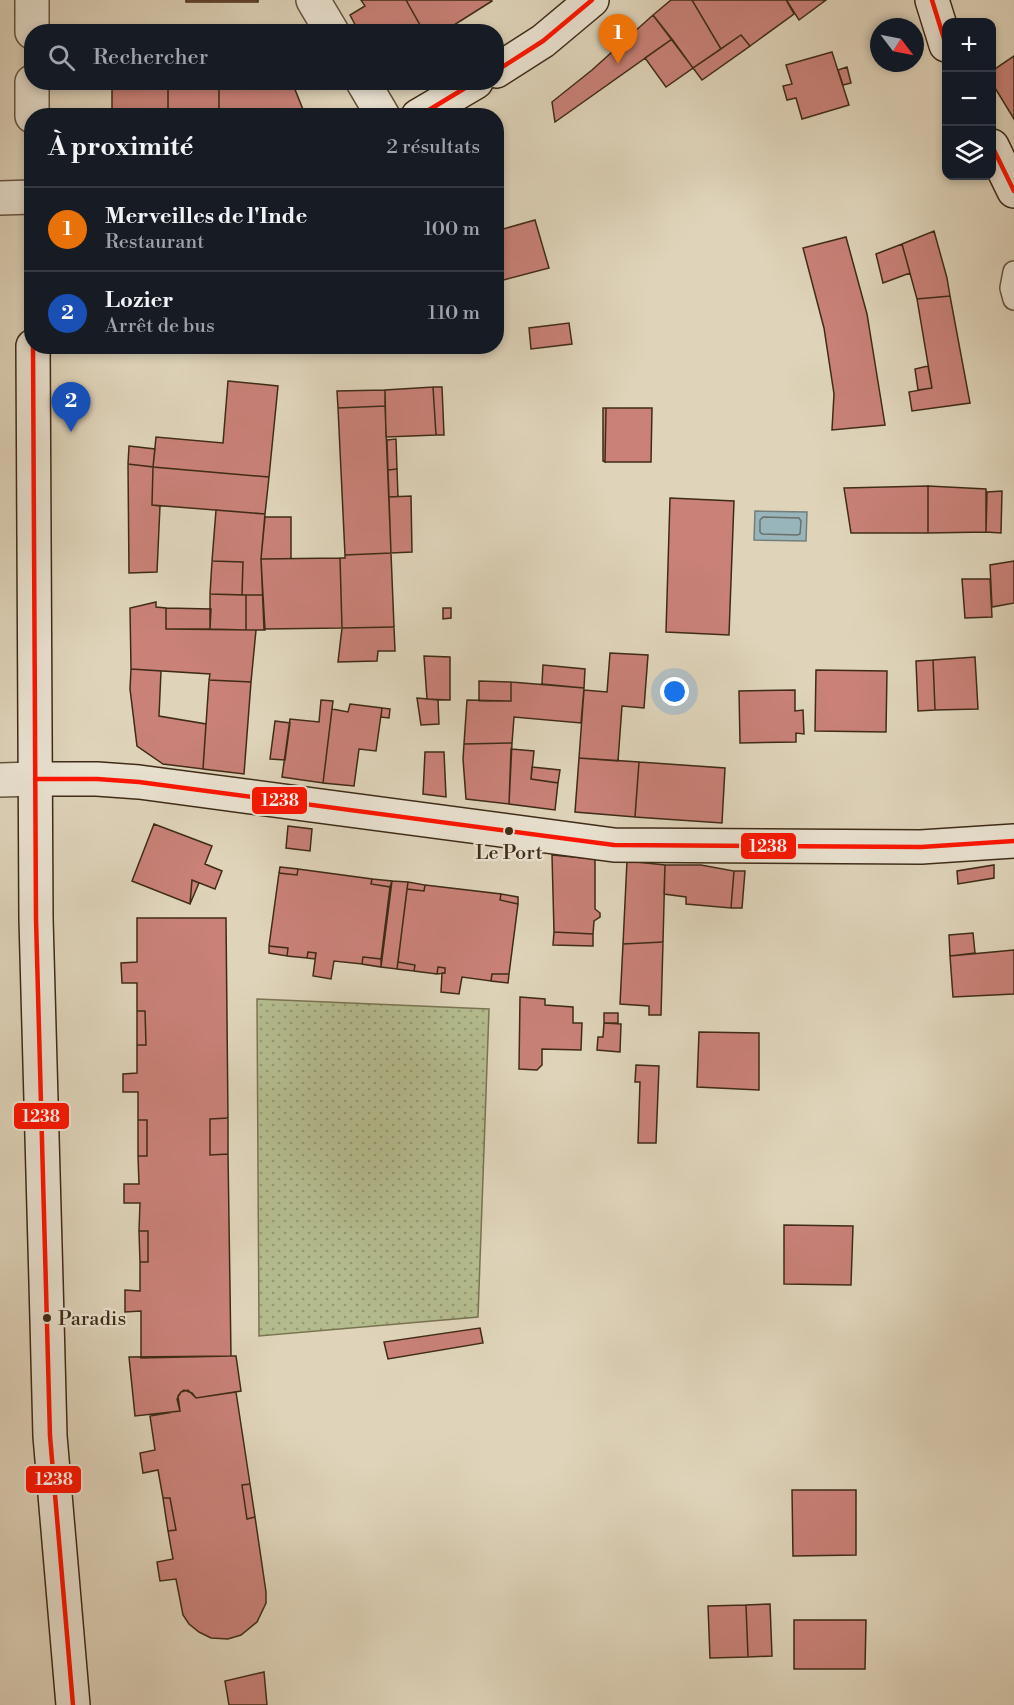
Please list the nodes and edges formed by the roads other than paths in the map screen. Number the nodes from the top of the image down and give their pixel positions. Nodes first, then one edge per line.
1 (32, 0) edge
2 (313, 0) edge
3 (592, 0) edge
4 (932, 0) edge
5 (32, 24) edge
6 (327, 24) edge
7 (942, 32) edge
8 (504, 66) edge
9 (32, 90) edge
10 (368, 90) edge
11 (462, 90) edge
12 (32, 108) edge
13 (378, 108) edge
14 (432, 108) edge
15 (996, 155) edge
16 (1014, 191) edge
17 (24, 197) edge
18 (0, 198) edge
19 (1014, 272) edge
20 (1014, 299) edge
21 (33, 354) edge
22 (0, 780) edge
23 (35, 780) junction
24 (1014, 841) edge
25 (73, 1705) edge

1 - 5 street
2 - 6 street
3 - 8 street
4 - 7 street
9 - 12 street
10 - 13 street
11 - 14 street
15 - 16 street
17 - 18 street
19 - 20 lane
21 - 23 street
22 - 23 street
23 - 24 street
23 - 25 street

